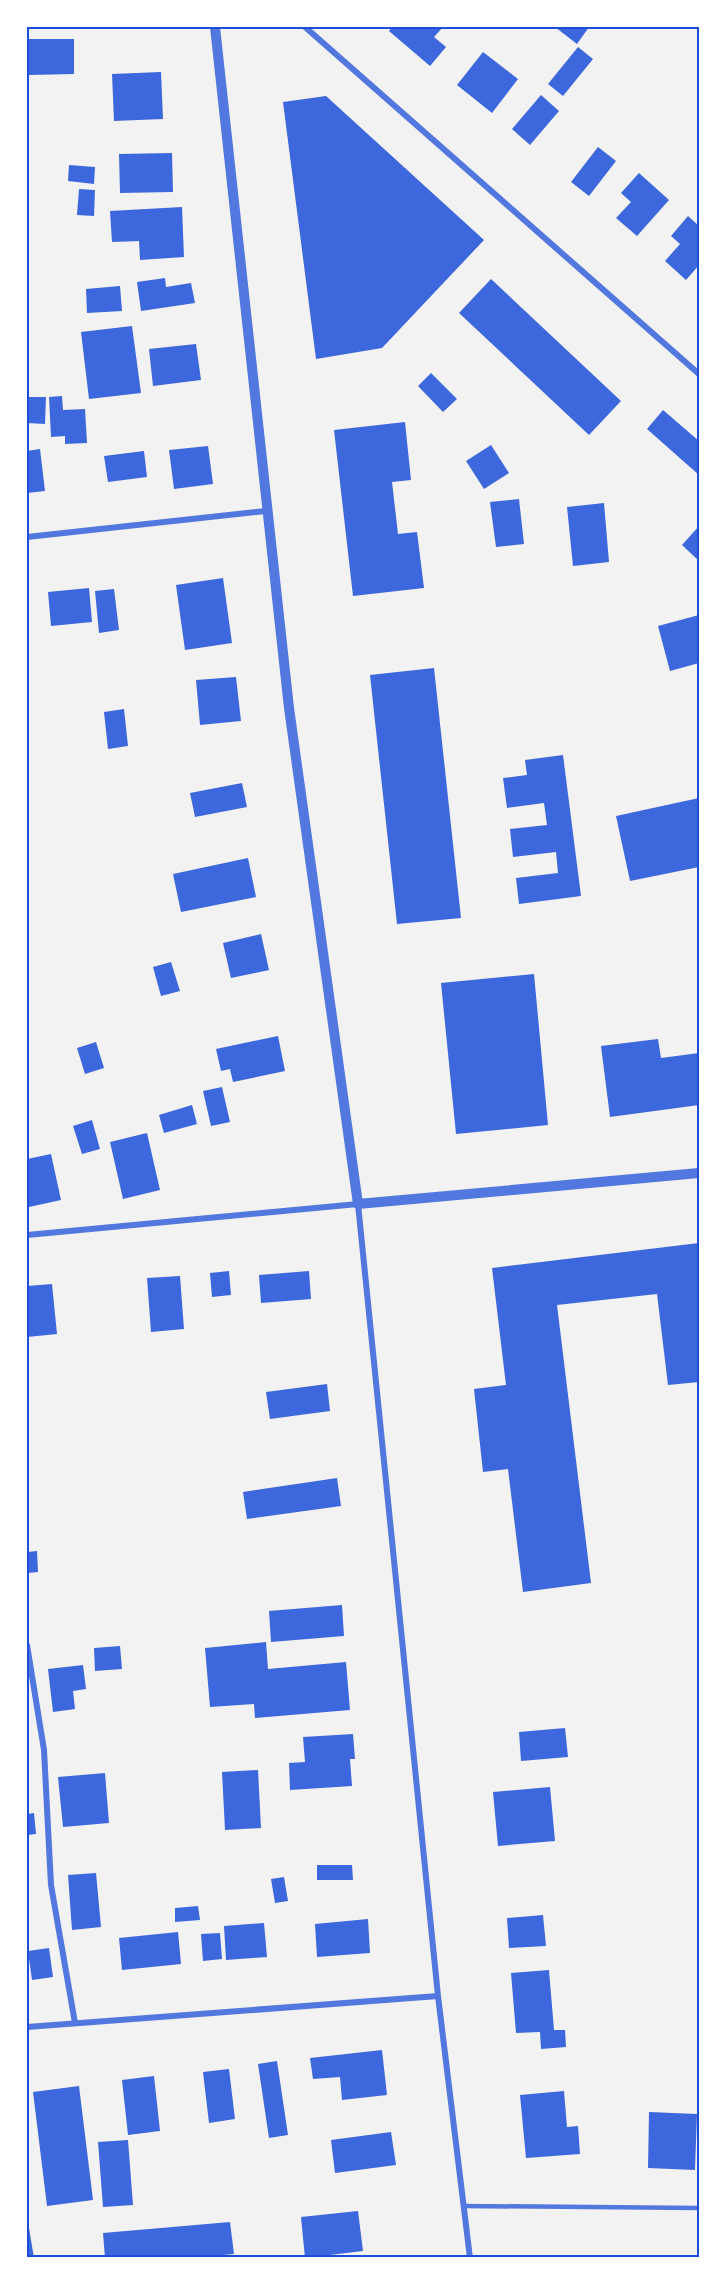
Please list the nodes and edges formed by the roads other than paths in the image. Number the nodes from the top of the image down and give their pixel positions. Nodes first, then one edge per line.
1 (215, 27) edge
2 (305, 27) edge
3 (699, 374) edge
4 (266, 511) junction
5 (27, 537) edge
6 (699, 1173) edge
7 (358, 1204) junction
8 (27, 1235) edge
9 (27, 1645) edge
10 (438, 1996) junction
11 (75, 2023) junction
12 (27, 2027) edge
13 (464, 2205) junction
14 (699, 2208) edge
15 (470, 2258) edge

1 - 4 street
2 - 3 street
4 - 5 street
4 - 7 street
6 - 7 street
7 - 8 street
7 - 10 street
9 - 11 street
10 - 11 street
10 - 13 street
11 - 12 street
13 - 14 lane
13 - 15 street

